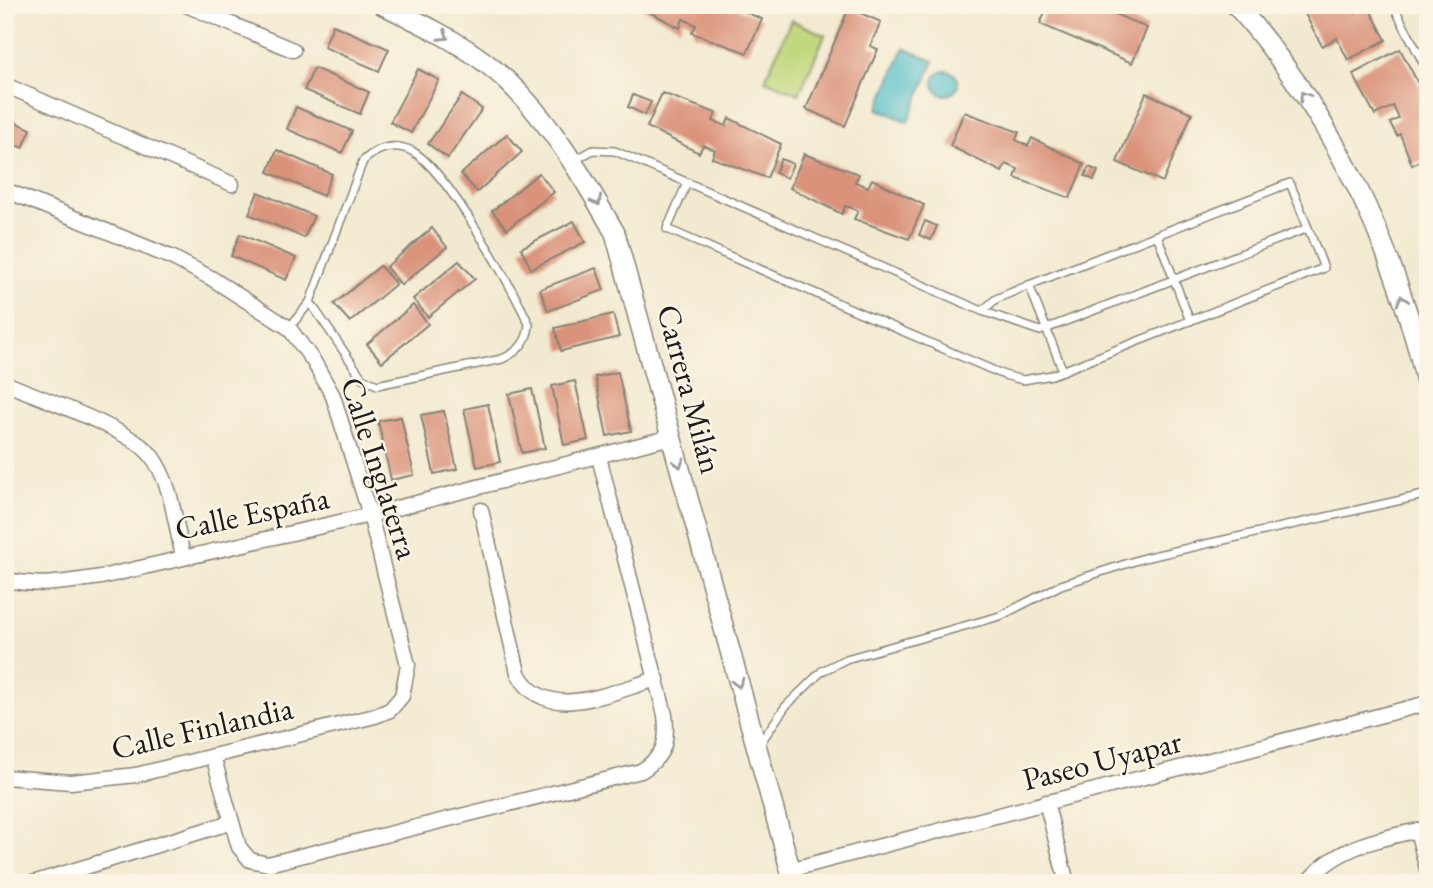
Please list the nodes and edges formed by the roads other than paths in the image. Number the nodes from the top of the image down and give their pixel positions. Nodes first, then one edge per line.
1 (186, 5) edge
2 (383, 5) edge
3 (1236, 5) edge
4 (1393, 5) edge
5 (293, 50) dead end
6 (1428, 72) edge
7 (5, 85) edge
8 (571, 162) junction
9 (687, 183) junction
10 (232, 184) dead end
11 (5, 190) edge
12 (1308, 228) junction
13 (1157, 235) junction
14 (1174, 280) junction
15 (1029, 285) junction
16 (310, 302) junction
17 (982, 311) junction
18 (1190, 321) junction
19 (289, 328) junction
20 (1047, 330) junction
21 (1063, 371) junction
22 (5, 383) edge
23 (1428, 389) edge
24 (671, 437) junction
25 (598, 457) junction
26 (1428, 494) edge
27 (481, 510) dead end
28 (370, 515) junction
29 (183, 556) junction
30 (5, 579) edge
31 (657, 679) junction
32 (402, 696) joint
33 (1428, 703) edge
34 (756, 748) junction
35 (213, 756) junction
36 (5, 778) edge
37 (1046, 803) junction
38 (232, 822) junction
39 (1422, 829) edge
40 (1428, 873) edge
41 (791, 876) edge
42 (33, 883) edge
43 (1067, 883) edge
44 (1307, 883) edge

1 - 5 street
2 -> 8 street, Carrera Milán
23 -> 3 street
4 - 6 lane
7 - 10 street
8 - 9 lane
8 -> 24 street, Carrera Milán
9 - 17 lane
9 - 21 lane
11 - 19 street, Calle Inglaterra
12 - 13 lane
12 - 14 lane
12 - 18 lane
13 - 14 lane
13 - 15 lane
14 - 18 lane
14 - 20 lane
15 - 17 lane
15 - 20 lane
16 - 16 lane
16 - 19 lane
17 - 20 lane
18 - 21 lane
19 - 28 street, Calle Inglaterra
20 - 21 lane
22 - 29 street
24 - 25 street, Calle España
24 -> 34 street, Carrera Milán
25 - 28 street, Calle España
25 - 31 street
26 - 34 lane
27 - 31 street
28 - 29 street, Calle España
28 - 32 street, Calle Inglaterra
29 - 30 street, Calle España
31 - 38 street
32 - 35 street, Calle Finlandia
33 - 37 street, Paseo Uyapar
34 - 41 street, Carrera Milán
35 - 36 street, Calle Finlandia
35 - 38 street
37 - 41 street, Paseo Uyapar
37 - 43 street
38 - 42 street
39 - 40 street
39 - 44 street

